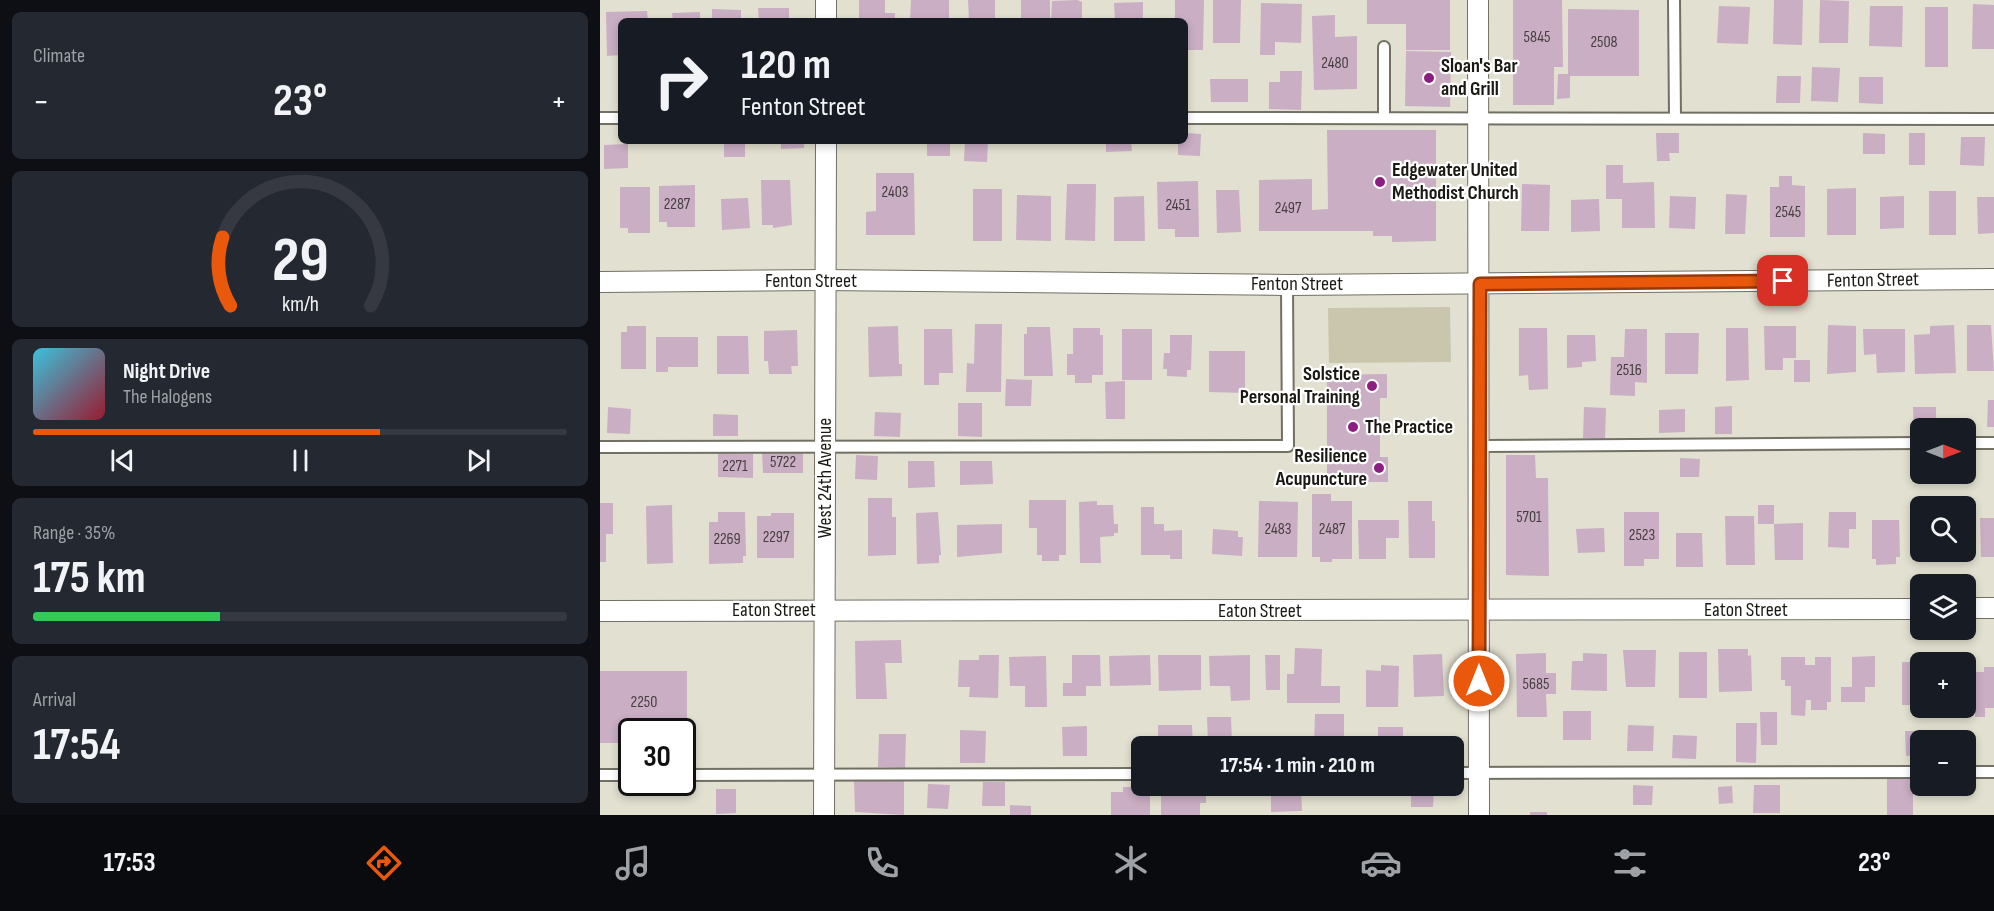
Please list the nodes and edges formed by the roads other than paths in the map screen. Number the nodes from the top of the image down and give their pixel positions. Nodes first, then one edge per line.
1 (826, 0) edge
2 (1478, 0) edge
3 (1674, 0) edge
4 (826, 18) edge
5 (1384, 47) dead end
6 (600, 118) edge
7 (618, 118) edge
8 (1188, 118) edge
9 (1384, 118) junction
10 (1479, 118) junction
11 (1674, 118) junction
12 (1994, 119) edge
13 (826, 144) edge
14 (1994, 279) edge
15 (824, 280) junction
16 (600, 282) edge
17 (1480, 284) junction
18 (1287, 285) junction
19 (1910, 443) edge
20 (1976, 443) edge
21 (1994, 443) edge
22 (825, 446) junction
23 (1479, 446) junction
24 (600, 447) edge
25 (1994, 608) edge
26 (825, 609) junction
27 (1910, 609) edge
28 (1976, 609) edge
29 (600, 611) edge
30 (1479, 611) junction
31 (1910, 772) edge
32 (1976, 772) edge
33 (1994, 772) edge
34 (1464, 773) edge
35 (1479, 773) junction
36 (824, 774) junction
37 (1131, 774) edge
38 (600, 775) edge
39 (618, 775) edge
40 (696, 775) edge
41 (824, 815) edge
42 (1479, 815) edge

1 - 4 street
2 - 10 street
3 - 11 lane
5 - 9 lane
6 - 7 lane
8 - 9 lane
9 - 10 lane
10 - 11 lane
10 - 17 street
11 - 12 lane
13 - 15 street, West 24th Avenue
14 - 17 street, Fenton Street
15 - 16 street, Fenton Street
15 - 18 street, Fenton Street
15 - 22 street, West 24th Avenue
17 - 18 street, Fenton Street
17 - 23 street
18 - 22 lane
19 - 23 lane
20 - 21 lane
22 - 24 lane
22 - 26 street, West 24th Avenue
23 - 30 street
25 - 28 street
26 - 29 street, Eaton Street
26 - 30 street, Eaton Street
26 - 36 street, West 24th Avenue
27 - 30 street, Eaton Street
30 - 35 street
31 - 35 lane
32 - 33 lane
34 - 35 lane
35 - 42 street
36 - 37 lane
36 - 40 lane
36 - 41 street, West 24th Avenue
38 - 39 lane

